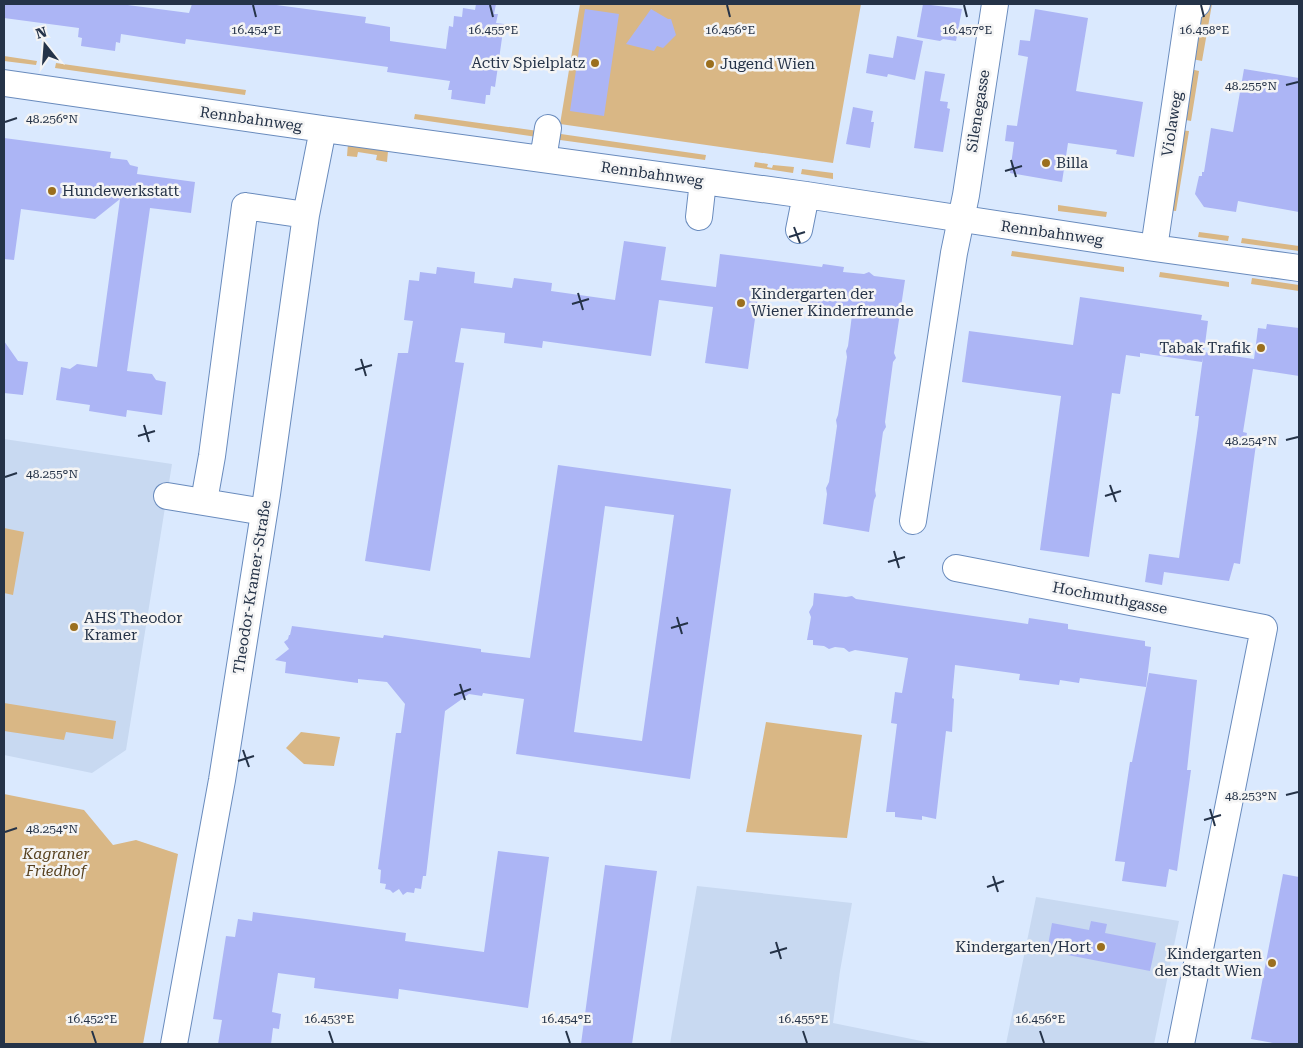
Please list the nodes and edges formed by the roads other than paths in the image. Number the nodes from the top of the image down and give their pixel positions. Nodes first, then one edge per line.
1 (994, 4) edge
2 (1187, 6) edge
3 (4, 84) edge
4 (548, 128) dead end
5 (324, 130) junction
6 (542, 159) junction
7 (703, 181) junction
8 (806, 195) junction
9 (306, 214) junction
10 (699, 217) dead end
11 (960, 218) junction
12 (799, 230) dead end
13 (1154, 248) junction
14 (1299, 268) edge
15 (167, 496) dead end
16 (204, 501) junction
17 (264, 512) junction
18 (913, 521) dead end
19 (956, 568) dead end
20 (174, 1044) edge
21 (1181, 1044) edge

1 - 11 street, Silenegasse
2 - 13 street, Violaweg
3 - 5 street, Rennbahnweg
4 - 6 street
5 - 6 street, Rennbahnweg
5 - 9 street, Theodor-Kramer-Straße
6 - 7 street, Rennbahnweg
7 - 8 street, Rennbahnweg
7 - 10 street
8 - 11 street, Rennbahnweg
8 - 12 street
9 - 16 street
9 - 17 street, Theodor-Kramer-Straße
11 - 13 street, Rennbahnweg
11 - 18 street
13 - 14 street, Rennbahnweg
15 - 16 street
16 - 17 street
17 - 20 street, Theodor-Kramer-Straße
19 - 21 street, Hochmuthgasse

